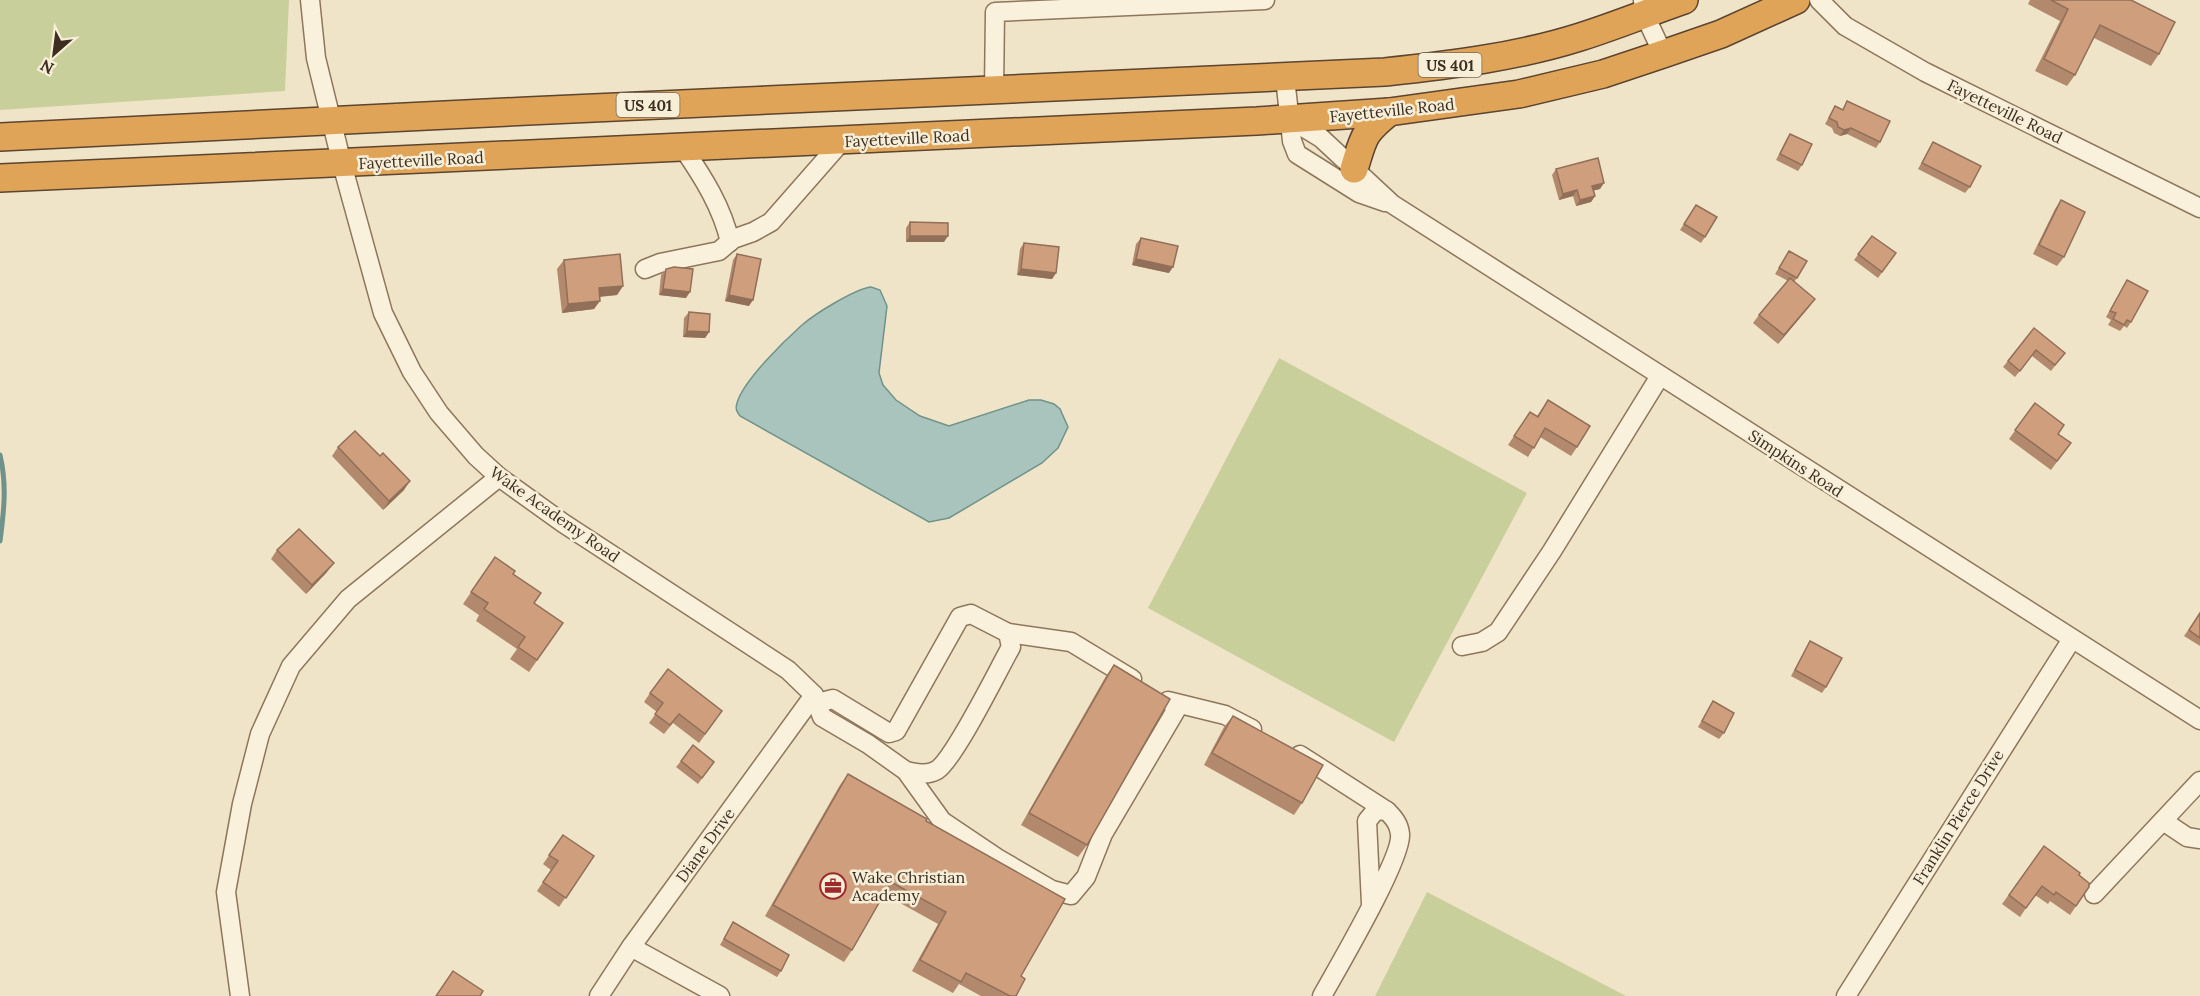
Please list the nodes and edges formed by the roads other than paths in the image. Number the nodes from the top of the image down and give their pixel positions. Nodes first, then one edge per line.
1 (310, 0) edge
2 (1265, 0) edge
3 (1684, 0) edge
4 (1796, 0) edge
5 (1819, 0) edge
6 (1644, 7) edge
7 (1663, 54) junction
8 (1285, 78) junction
9 (994, 91) junction
10 (1389, 112) junction
11 (1290, 119) junction
12 (331, 120) junction
13 (5, 137) edge
14 (842, 141) junction
15 (683, 148) junction
16 (342, 164) junction
17 (1354, 169) junction
18 (5, 178) edge
19 (1392, 204) junction
20 (2200, 208) edge
21 (730, 242) junction
22 (645, 269) dead end
23 (1660, 376) junction
24 (499, 477) junction
25 (1008, 633) junction
26 (2072, 639) junction
27 (1462, 646) dead end
28 (816, 699) junction
29 (1179, 705) junction
30 (2200, 720) edge
31 (1267, 737) edge
32 (1287, 748) edge
33 (906, 771) junction
34 (2200, 781) edge
35 (1387, 811) junction
36 (2163, 821) junction
37 (2200, 839) edge
38 (2094, 894) dead end
39 (1371, 904) junction
40 (631, 947) junction
41 (240, 996) edge
42 (599, 996) edge
43 (720, 996) edge
44 (1322, 996) edge
45 (1846, 996) edge

1 - 12 street, Wake Academy Road
2 - 9 street
3 - 6 highway, US 401
4 - 7 highway, Fayetteville Road / US 401
5 - 20 street, Fayetteville Road
6 - 7 street
6 - 8 highway, US 401
7 - 10 highway, Fayetteville Road / US 401
8 - 9 highway, US 401
8 - 11 street, Simpkins Road
9 - 12 highway, US 401
10 - 11 highway, Fayetteville Road / US 401
10 - 17 highway
11 - 14 highway, Fayetteville Road / US 401
11 - 17 street, Simpkins Road
11 - 19 street, Simpkins Road
12 - 13 highway, US 401
12 - 16 street, Wake Academy Road
14 - 15 highway, Fayetteville Road / US 401
14 - 21 street
15 - 16 highway, Fayetteville Road / US 401
15 - 21 street
16 - 18 highway, Fayetteville Road / US 401
16 - 24 street, Wake Academy Road
17 - 19 street, Simpkins Road
19 - 23 street, Simpkins Road
21 - 22 street
23 - 26 street, Simpkins Road
23 - 27 street
24 - 28 street, Wake Academy Road
24 - 41 street
25 - 28 street
25 - 29 street
25 - 33 street
26 - 30 street, Simpkins Road
26 - 45 street, Franklin Pierce Drive
28 - 33 street, Wake Academy Road
28 - 40 street, Diane Drive
29 - 31 street
29 - 33 street, Wake Academy Road
32 - 35 street
34 - 36 street
35 - 39 street
35 - 39 street
36 - 37 street
36 - 38 street
39 - 44 street
40 - 42 street, Diane Drive
40 - 43 street

